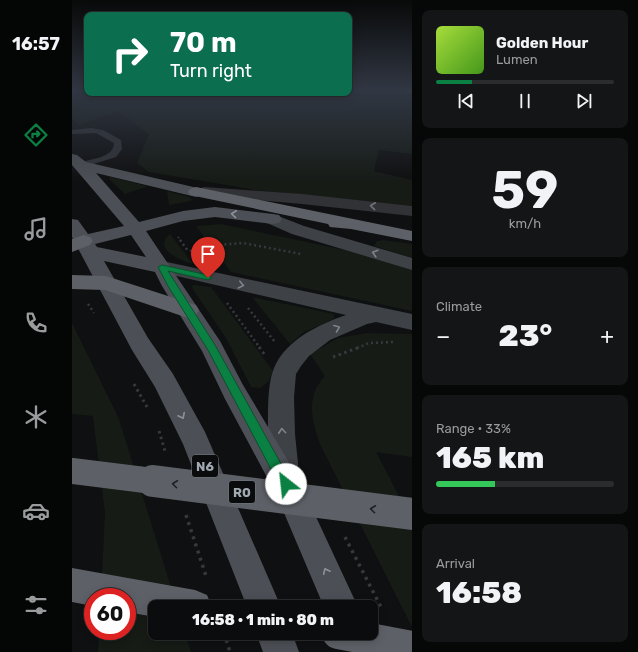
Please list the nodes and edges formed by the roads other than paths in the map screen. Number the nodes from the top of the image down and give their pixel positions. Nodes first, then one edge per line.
1 (72, 132) edge
2 (76, 162) edge
3 (196, 192) junction
4 (412, 211) edge
5 (273, 219) junction
6 (72, 224) edge
7 (351, 224) junction
8 (136, 229) junction
9 (412, 236) edge
10 (82, 246) edge
11 (412, 264) edge
12 (162, 267) junction
13 (74, 282) edge
14 (106, 283) junction
15 (188, 310) junction
16 (373, 315) junction
17 (412, 322) edge
18 (72, 470) edge
19 (286, 484) junction
20 (412, 514) edge
21 (72, 585) edge
22 (202, 596) edge
23 (261, 600) edge
24 (338, 600) edge
25 (277, 640) edge
26 (355, 640) edge
27 (375, 640) edge
28 (412, 647) edge
29 (281, 652) edge
30 (360, 652) edge

1 - 2 lane
2 - 3 main road
2 - 8 main road
4 -> 3 street
3 - 7 highway
5 - 7 highway
5 -> 8 main road
11 -> 5 street
6 - 10 main road, N6
7 - 9 highway
8 - 10 main road
8 - 12 main road
10 - 12 main road
10 - 14 main road, N6
12 - 15 main road
12 -> 16 street
13 - 14 highway
14 - 15 highway
14 -> 23 main road, N6
15 - 19 main road
16 - 17 street
19 -> 16 street
20 -> 18 highway, R0, bridge
24 -> 19 main road
21 - 22 highway
25 - 29 main road
26 - 30 main road
27 - 28 highway, bridge

